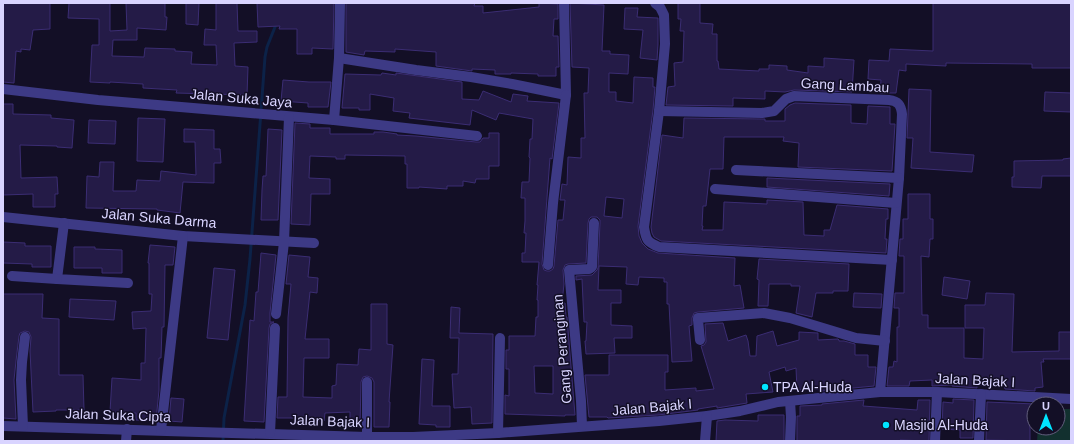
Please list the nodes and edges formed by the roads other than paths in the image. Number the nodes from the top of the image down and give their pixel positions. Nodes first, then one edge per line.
1 (340, 3) edge
2 (564, 3) edge
3 (658, 5) edge
4 (339, 58) junction
5 (3, 89) edge
6 (566, 95) junction
7 (658, 112) junction
8 (289, 117) junction
9 (334, 120) junction
10 (477, 136) dead end
11 (736, 170) dead end
12 (899, 178) junction
13 (715, 189) dead end
14 (896, 203) junction
15 (3, 217) edge
16 (64, 223) junction
17 (594, 223) dead end
18 (183, 236) junction
19 (284, 242) junction
20 (314, 243) dead end
21 (892, 260) junction
22 (548, 265) dead end
23 (12, 276) dead end
24 (57, 279) junction
25 (128, 283) dead end
26 (276, 314) dead end
27 (275, 328) dead end
28 (25, 337) dead end
29 (500, 338) dead end
30 (700, 340) dead end
31 (885, 342) junction
32 (367, 382) dead end
33 (880, 392) junction
34 (937, 392) junction
35 (981, 394) junction
36 (1071, 399) edge
37 (790, 401) junction
38 (707, 416) junction
39 (3, 426) edge
40 (23, 426) junction
41 (582, 426) junction
42 (127, 429) junction
43 (161, 430) junction
44 (233, 432) joint
45 (270, 433) junction
46 (498, 433) junction
47 (367, 436) junction
48 (401, 439) edge
49 (413, 439) edge
50 (979, 440) edge
51 (126, 441) edge
52 (705, 441) edge
53 (790, 441) edge
54 (935, 441) edge

1 - 4 street
2 - 6 street
3 - 7 street
4 - 6 street
4 - 9 street
5 - 8 street, Jalan Suka Jaya
6 - 22 street
7 - 12 street, Gang Lambau
7 - 21 street
8 - 9 street, Jalan Suka Jaya
8 - 19 street
9 - 10 street, Jalan Suka Jaya
11 - 12 street
12 - 14 street, Gang Lambau
13 - 14 street
14 - 21 street, Gang Lambau
15 - 16 street, Jalan Suka Darma
16 - 18 street, Jalan Suka Darma
16 - 24 street
17 - 41 street, Gang Peranginan
18 - 19 street, Jalan Suka Darma
18 - 43 street
19 - 20 street, Jalan Suka Darma
19 - 26 street
21 - 31 street, Gang Lambau
23 - 24 street
24 - 25 street
27 - 45 street
28 - 40 street
29 - 46 street
30 - 31 street
31 - 33 street, Gang Lambau
32 - 47 street
33 - 34 street, Jalan Bajak I
33 - 37 street, Jalan Bajak I
34 - 35 street, Jalan Bajak I
34 - 54 street
35 - 36 street, Jalan Bajak I
35 - 50 street
37 - 38 street, Jalan Bajak I
37 - 53 street
38 - 41 street, Jalan Bajak I
38 - 52 street
39 - 40 street, Jalan Suka Cipta
40 - 42 street, Jalan Suka Cipta
41 - 46 street, Jalan Bajak I
42 - 43 street, Jalan Suka Cipta
42 - 51 street
43 - 44 street, Jalan Suka Cipta
44 - 45 street, Jalan Bajak I
45 - 47 street, Jalan Bajak I
46 - 49 street, Jalan Bajak I
47 - 48 street, Jalan Bajak I
48 - 49 street, Jalan Bajak I

